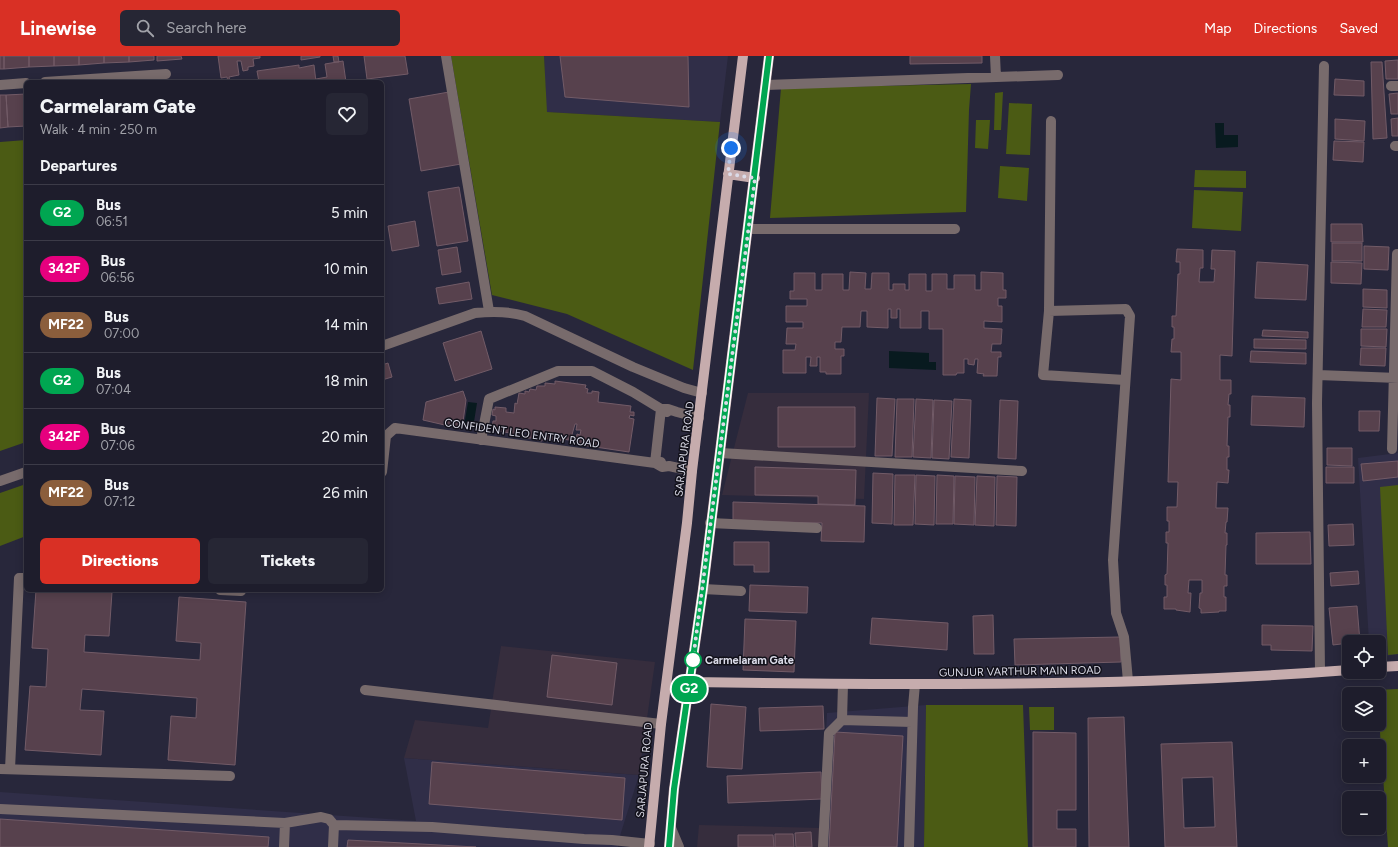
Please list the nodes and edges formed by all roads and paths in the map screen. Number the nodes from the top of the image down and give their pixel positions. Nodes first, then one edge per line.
1 (446, 56) edge
2 (743, 56) edge
3 (769, 56) edge
4 (995, 56) edge
5 (1324, 66) dead end
6 (166, 74) dead end
7 (1058, 75) dead end
8 (996, 77) junction
9 (75, 80) edge
10 (24, 83) edge
11 (0, 85) edge
12 (766, 85) junction
13 (1051, 121) dead end
14 (728, 174) junction
15 (755, 178) junction
16 (748, 229) junction
17 (955, 229) dead end
18 (1397, 254) edge
19 (1397, 287) edge
20 (489, 311) junction
21 (1049, 311) junction
22 (384, 345) edge
23 (1318, 375) junction
24 (1396, 378) edge
25 (1125, 380) junction
26 (702, 393) junction
27 (662, 409) junction
28 (699, 418) junction
29 (481, 440) junction
30 (1392, 449) dead end
31 (720, 453) junction
32 (384, 454) edge
33 (655, 463) junction
34 (692, 471) junction
35 (1022, 471) dead end
36 (24, 473) edge
37 (0, 481) edge
38 (710, 523) junction
39 (817, 528) dead end
40 (24, 578) edge
41 (703, 589) junction
42 (741, 591) dead end
43 (1398, 666) edge
44 (1386, 667) edge
45 (1342, 670) edge
46 (1320, 672) junction
47 (1128, 681) junction
48 (690, 682) junction
49 (843, 684) junction
50 (915, 684) junction
51 (365, 690) dead end
52 (842, 720) junction
53 (912, 722) junction
54 (661, 724) junction
55 (5, 769) edge
56 (230, 776) dead end
57 (0, 809) edge
58 (285, 823) junction
59 (334, 825) junction
60 (671, 828) junction
61 (584, 843) edge
62 (648, 846) edge
63 (284, 847) edge
64 (333, 847) edge
65 (669, 847) edge
66 (679, 847) edge
67 (823, 847) edge
68 (909, 847) edge

1 - 20 street
2 - 14 main road, SARJAPURA ROAD
3 - 12 main road
4 - 8 street
5 - 23 street
6 - 9 street
7 - 8 street
8 - 12 street
10 - 11 street
12 - 15 main road
13 - 21 street
14 - 15 main road
14 - 26 main road, SARJAPURA ROAD
15 - 16 main road
16 - 17 street
16 - 31 main road
18 - 19 street
19 - 24 street
20 - 22 street
20 - 26 street
21 - 25 street
21 - 25 street
23 - 24 street
23 - 46 street
24 - 30 street
25 - 47 street
26 - 28 main road, SARJAPURA ROAD
27 - 28 street
27 - 29 street
27 - 33 street
28 - 34 main road, SARJAPURA ROAD
29 - 32 street, CONFIDENT LEO ENTRY ROAD
29 - 33 street, CONFIDENT LEO ENTRY ROAD
31 - 35 street
31 - 38 main road
33 - 34 street, CONFIDENT LEO ENTRY ROAD
34 - 54 main road, SARJAPURA ROAD
36 - 37 street
38 - 39 street
38 - 41 main road
40 - 55 street
41 - 42 street
41 - 48 main road
43 - 44 main road
45 - 46 main road, GUNJUR VARTHUR MAIN ROAD
46 - 47 main road, GUNJUR VARTHUR MAIN ROAD
47 - 50 main road, GUNJUR VARTHUR MAIN ROAD
48 - 49 main road, GUNJUR VARTHUR MAIN ROAD
48 - 60 main road
49 - 50 main road, GUNJUR VARTHUR MAIN ROAD
49 - 52 street
50 - 53 street
51 - 54 street
52 - 53 street
52 - 67 street
53 - 68 street
54 - 62 main road, SARJAPURA ROAD
55 - 56 street
57 - 58 street
58 - 59 street
58 - 63 street
59 - 61 street
59 - 64 street
60 - 65 main road
60 - 66 street
61 - 62 street

